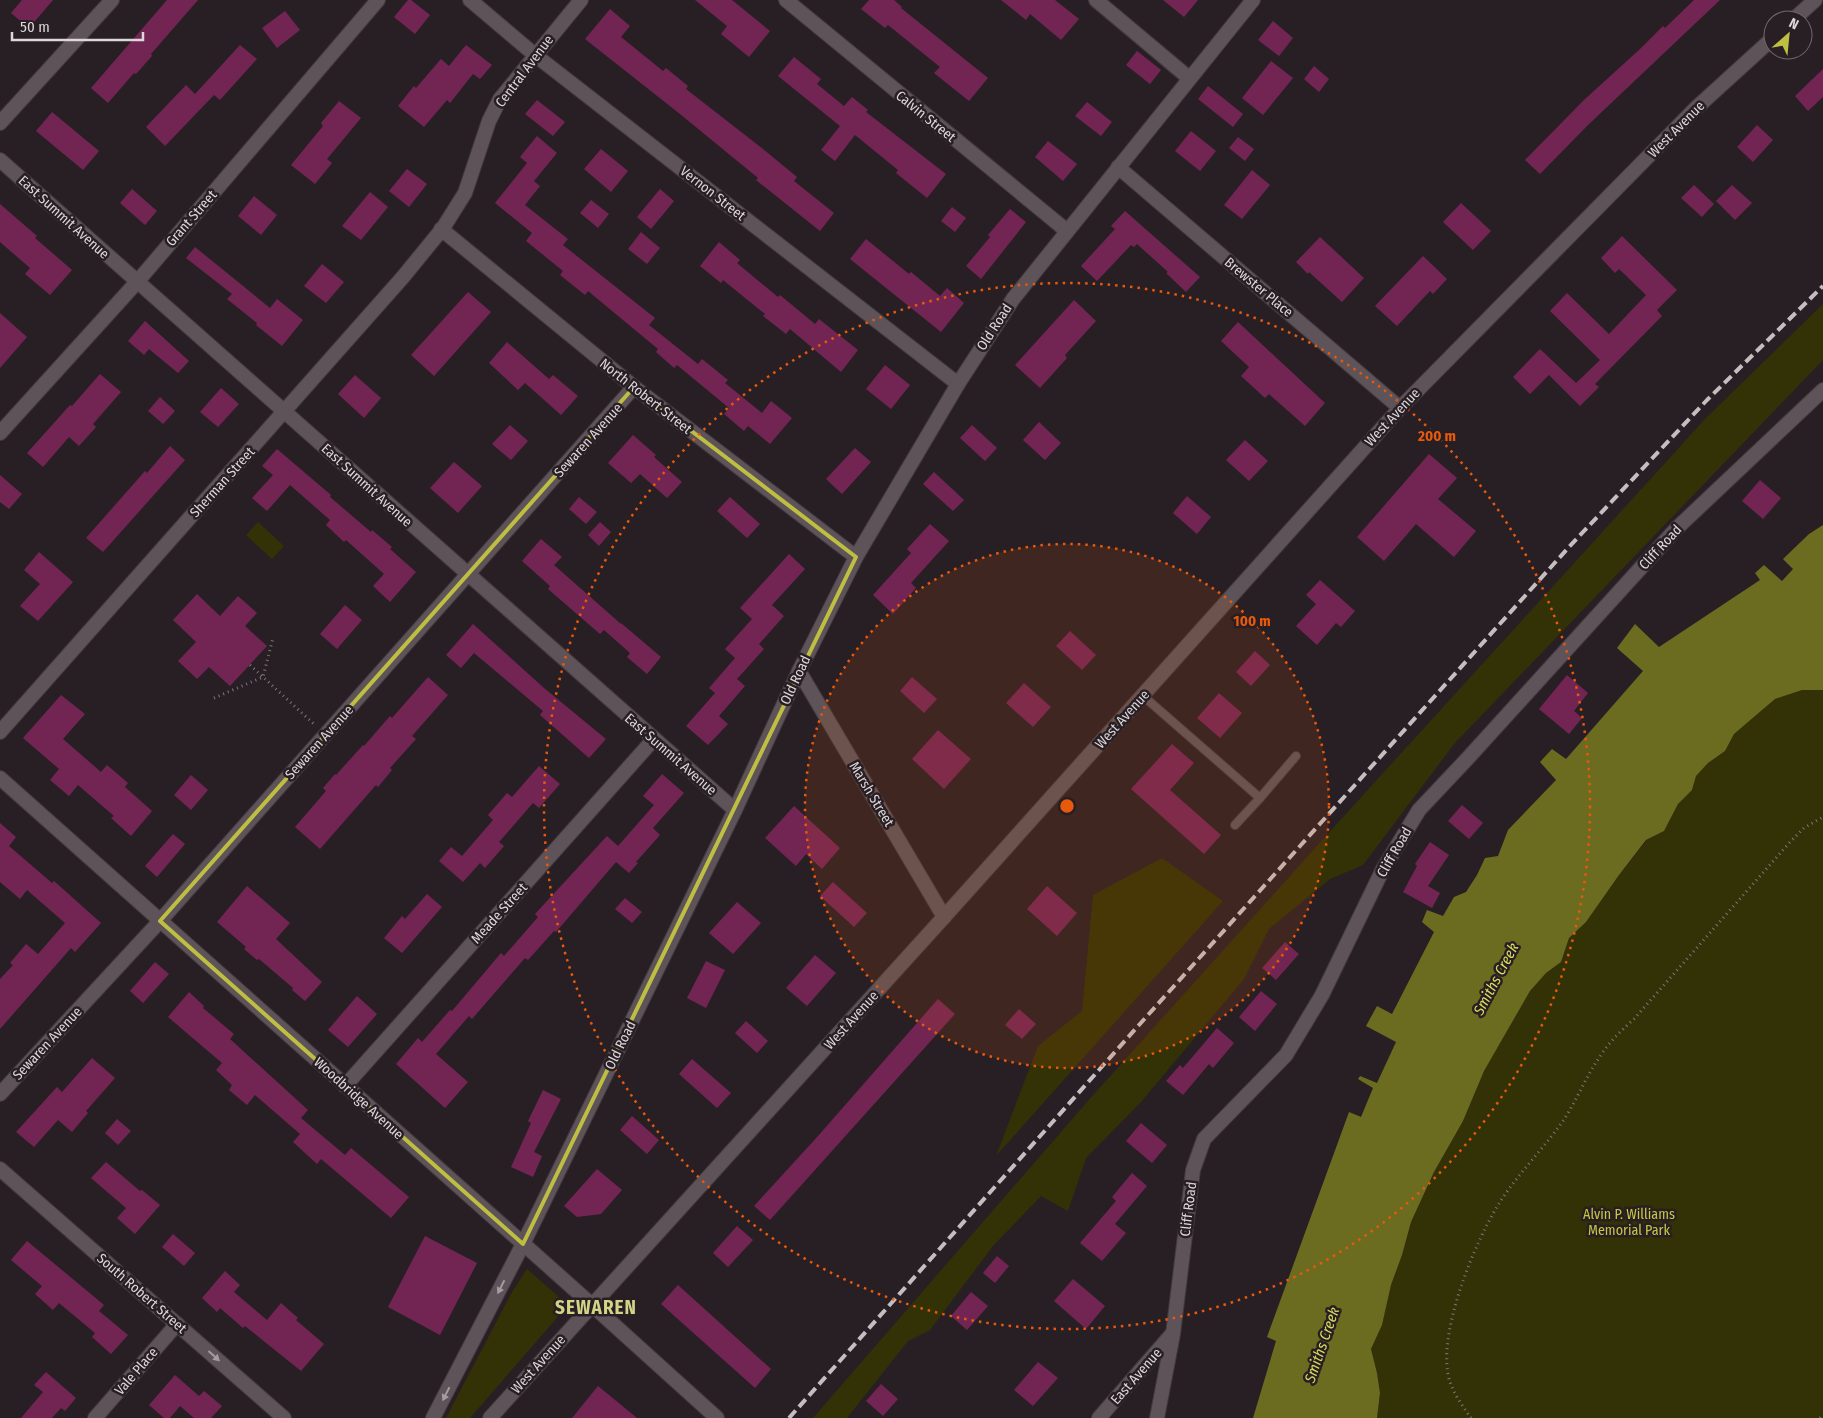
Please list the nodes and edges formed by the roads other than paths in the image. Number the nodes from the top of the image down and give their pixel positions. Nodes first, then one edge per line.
1 (112, 0) edge
2 (378, 0) edge
3 (470, 0) edge
4 (581, 0) edge
5 (786, 0) edge
6 (1096, 0) edge
7 (1253, 0) edge
8 (1815, 0) edge
9 (1804, 10) edge
10 (1763, 47) edge
11 (535, 55) junction
12 (1189, 78) junction
13 (0, 123) edge
14 (0, 160) edge
15 (1118, 167) junction
16 (441, 229) junction
17 (1066, 232) junction
18 (137, 282) junction
19 (958, 384) junction
20 (634, 387) junction
21 (1823, 390) edge
22 (1400, 408) junction
23 (284, 412) junction
24 (0, 432) edge
25 (856, 557) junction
26 (468, 574) junction
27 (799, 671) junction
28 (1142, 695) junction
29 (0, 732) edge
30 (654, 739) junction
31 (1296, 756) dead end
32 (0, 778) edge
33 (1260, 798) junction
34 (735, 810) junction
35 (1235, 825) dead end
36 (944, 917) junction
37 (160, 921) junction
38 (345, 1086) junction
39 (0, 1094) edge
40 (0, 1169) edge
41 (523, 1244) junction
42 (592, 1305) junction
43 (177, 1324) junction
44 (1173, 1334) junction
45 (95, 1418) edge
46 (284, 1418) edge
47 (434, 1418) edge
48 (490, 1418) edge
49 (717, 1418) edge
50 (1099, 1418) edge
51 (1157, 1418) edge

1 - 13 street
2 - 18 street, Grant Street
3 - 11 street, Vernon Street
4 - 11 street, Central Avenue
5 - 17 street, Calvin Street
6 - 12 street
7 - 12 street, Old Road
8 - 9 street
10 - 22 street, West Avenue
11 - 16 street, Central Avenue
11 - 19 street, Vernon Street
12 - 15 street, Old Road
14 - 18 street, East Summit Avenue
15 - 17 street, Old Road
15 - 22 street, Brewster Place
16 - 20 street, North Robert Street
16 - 23 street, Sherman Street
17 - 19 street, Old Road
18 - 23 street, East Summit Avenue
18 - 24 street, Grant Street
19 - 25 street, Old Road
20 - 25 street, North Robert Street
20 - 26 street, Sewaren Avenue
21 - 44 street, Cliff Road
22 - 28 street, West Avenue
23 - 26 street, East Summit Avenue
23 - 29 street, Sherman Street
25 - 27 street, Old Road
26 - 30 street, East Summit Avenue
26 - 37 street, Sewaren Avenue
27 - 34 street, Old Road
27 - 36 street, Marsh Street
28 - 33 lane
28 - 36 street, West Avenue
30 - 34 street, East Summit Avenue
30 - 38 street, Meade Street
31 - 33 lane
32 - 37 street, Woodbridge Avenue
33 - 35 lane
34 - 41 street, Old Road
36 - 42 street, West Avenue
37 - 38 street, Woodbridge Avenue
37 - 39 street, Sewaren Avenue
38 - 41 street, Woodbridge Avenue
40 - 43 street, South Robert Street
41 - 42 street, Woodbridge Avenue
41 -> 47 street, Old Road
42 - 48 street, West Avenue
42 - 49 street, Woodbridge Avenue
43 - 45 street, Vale Place
43 -> 46 street, South Robert Street
44 - 50 street, East Avenue
44 - 51 street, Cliff Road

